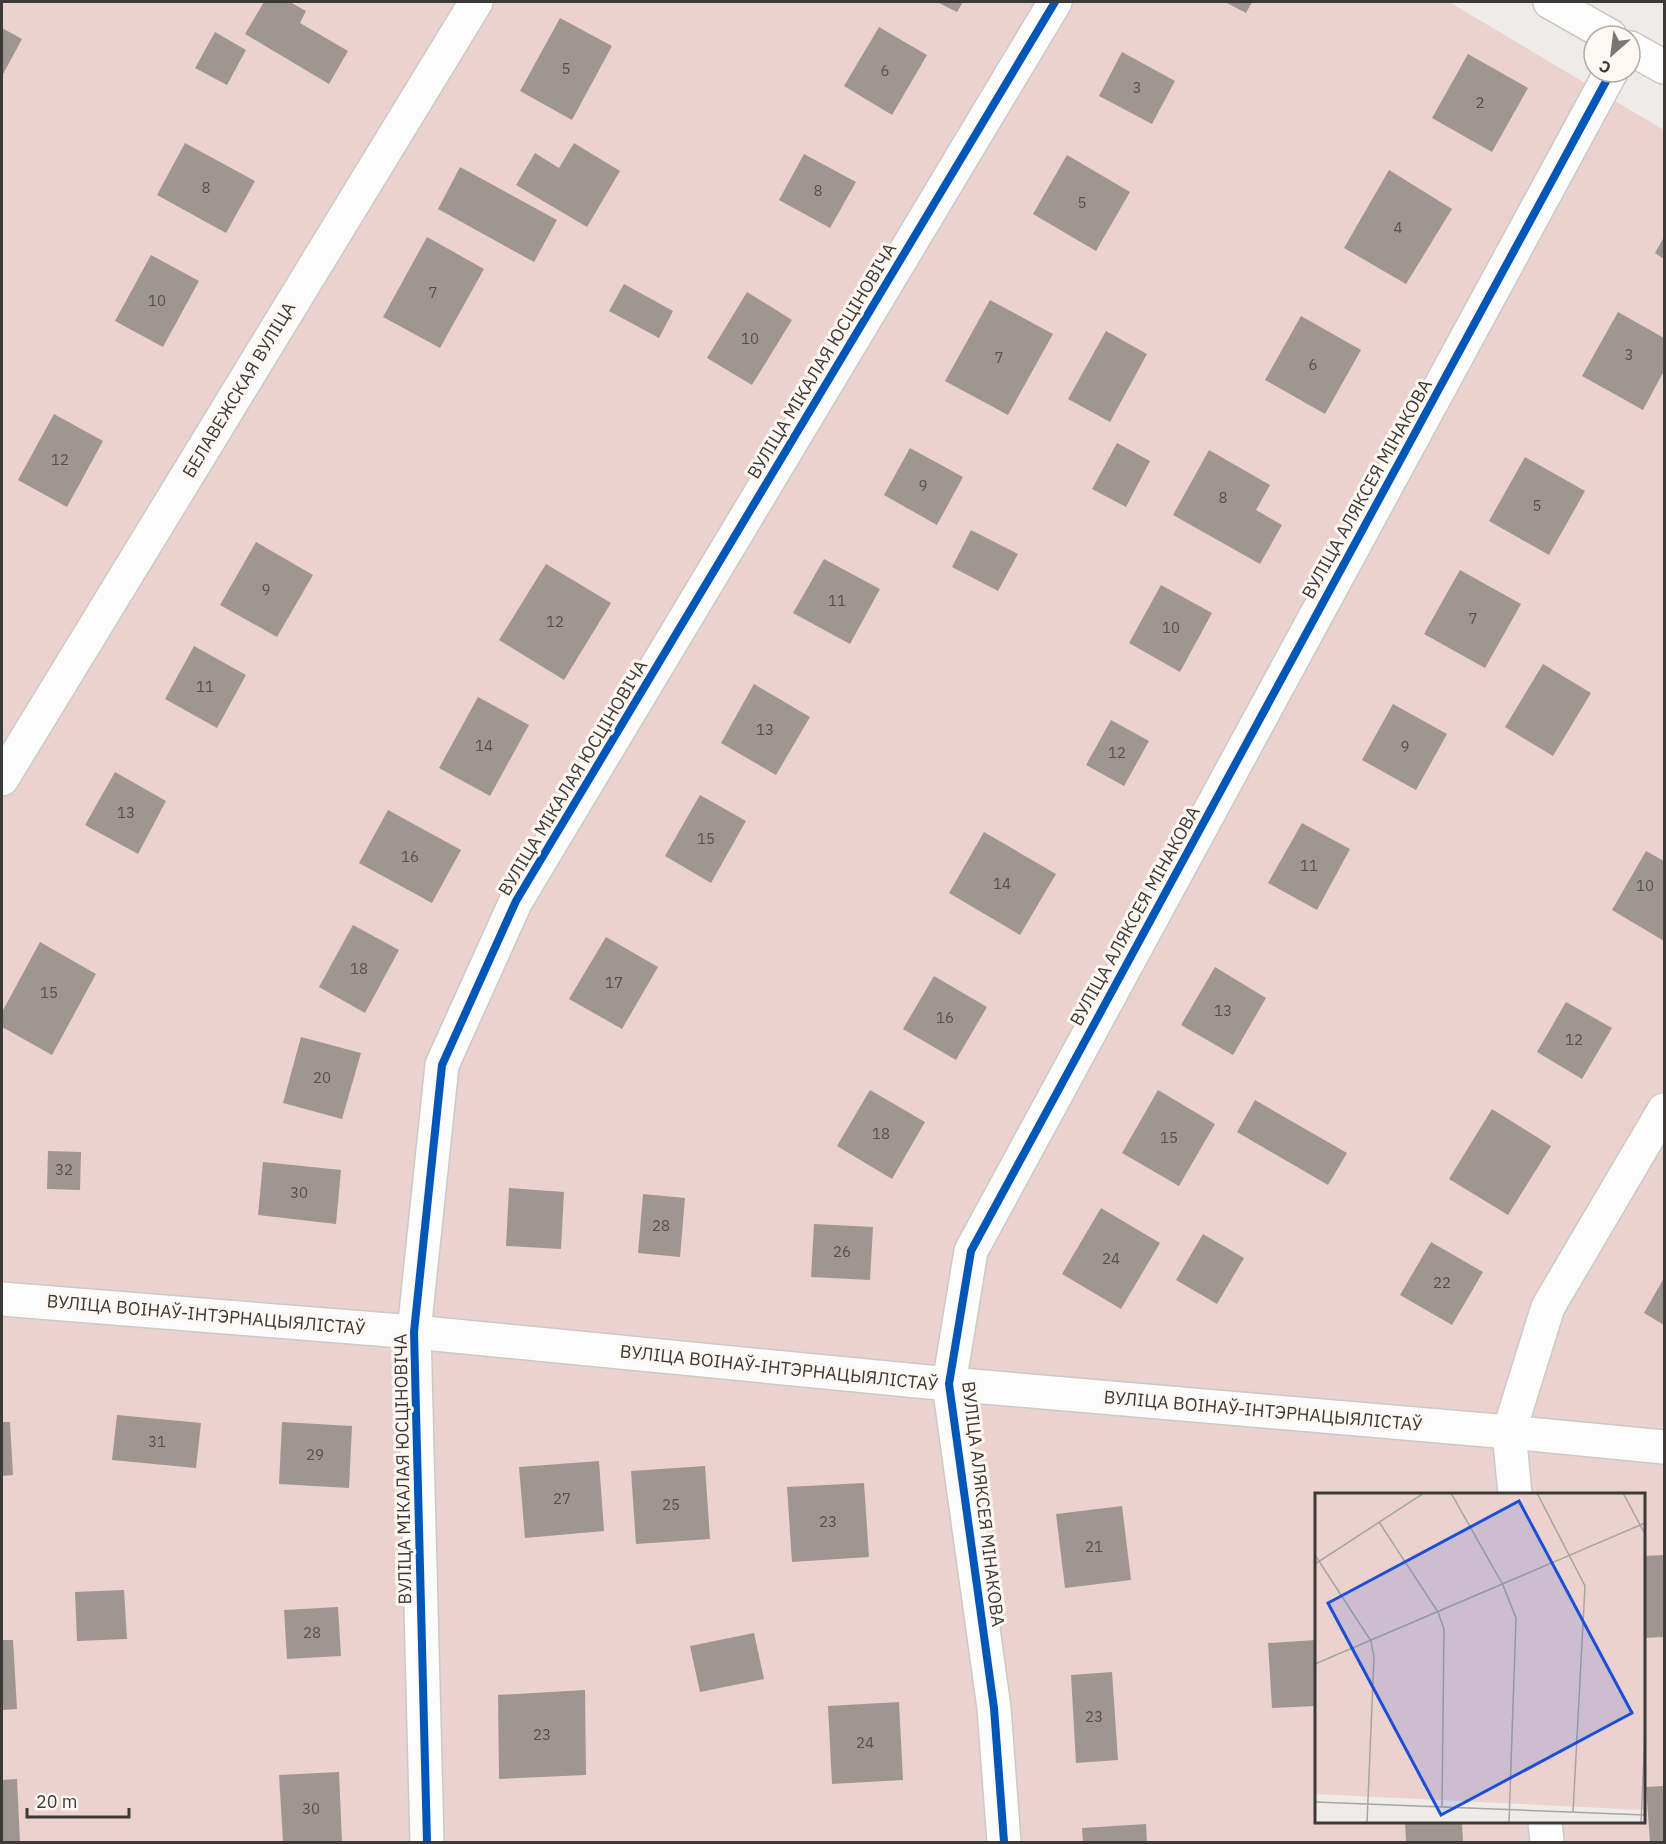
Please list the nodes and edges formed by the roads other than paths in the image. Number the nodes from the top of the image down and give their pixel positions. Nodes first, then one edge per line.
1 (476, 2) edge
2 (1055, 2) edge
3 (1550, 2) edge
4 (1589, 24) edge
5 (1642, 55) edge
6 (1665, 67) edge
7 (1604, 84) edge
8 (2, 779) edge
9 (1665, 1110) edge
10 (2, 1299) edge
11 (414, 1332) junction
12 (949, 1384) junction
13 (1509, 1432) junction
14 (1665, 1447) edge
15 (1515, 1493) edge
16 (1545, 1823) edge
17 (427, 1842) edge
18 (1004, 1842) edge
19 (1547, 1842) edge

1 - 8 street, БЕЛАВЕЖСКАЯ ВУЛІЦА
2 - 11 street, ВУЛІЦА МІКАЛАЯ ЮСЦІНОВІЧА
3 - 4 street
5 - 6 street
7 - 12 street, ВУЛІЦА АЛЯКСЕЯ МІНАКОВА
9 - 13 street
10 - 11 street, ВУЛІЦА ВОІНАЎ-ІНТЭРНАЦЫЯЛІСТАЎ
11 - 12 street, ВУЛІЦА ВОІНАЎ-ІНТЭРНАЦЫЯЛІСТАЎ
11 - 17 street, ВУЛІЦА МІКАЛАЯ ЮСЦІНОВІЧА
12 - 13 street, ВУЛІЦА ВОІНАЎ-ІНТЭРНАЦЫЯЛІСТАЎ
12 - 18 street, ВУЛІЦА АЛЯКСЕЯ МІНАКОВА
13 - 14 street, ВУЛІЦА ВОІНАЎ-ІНТЭРНАЦЫЯЛІСТАЎ
13 - 15 street
16 - 19 street

